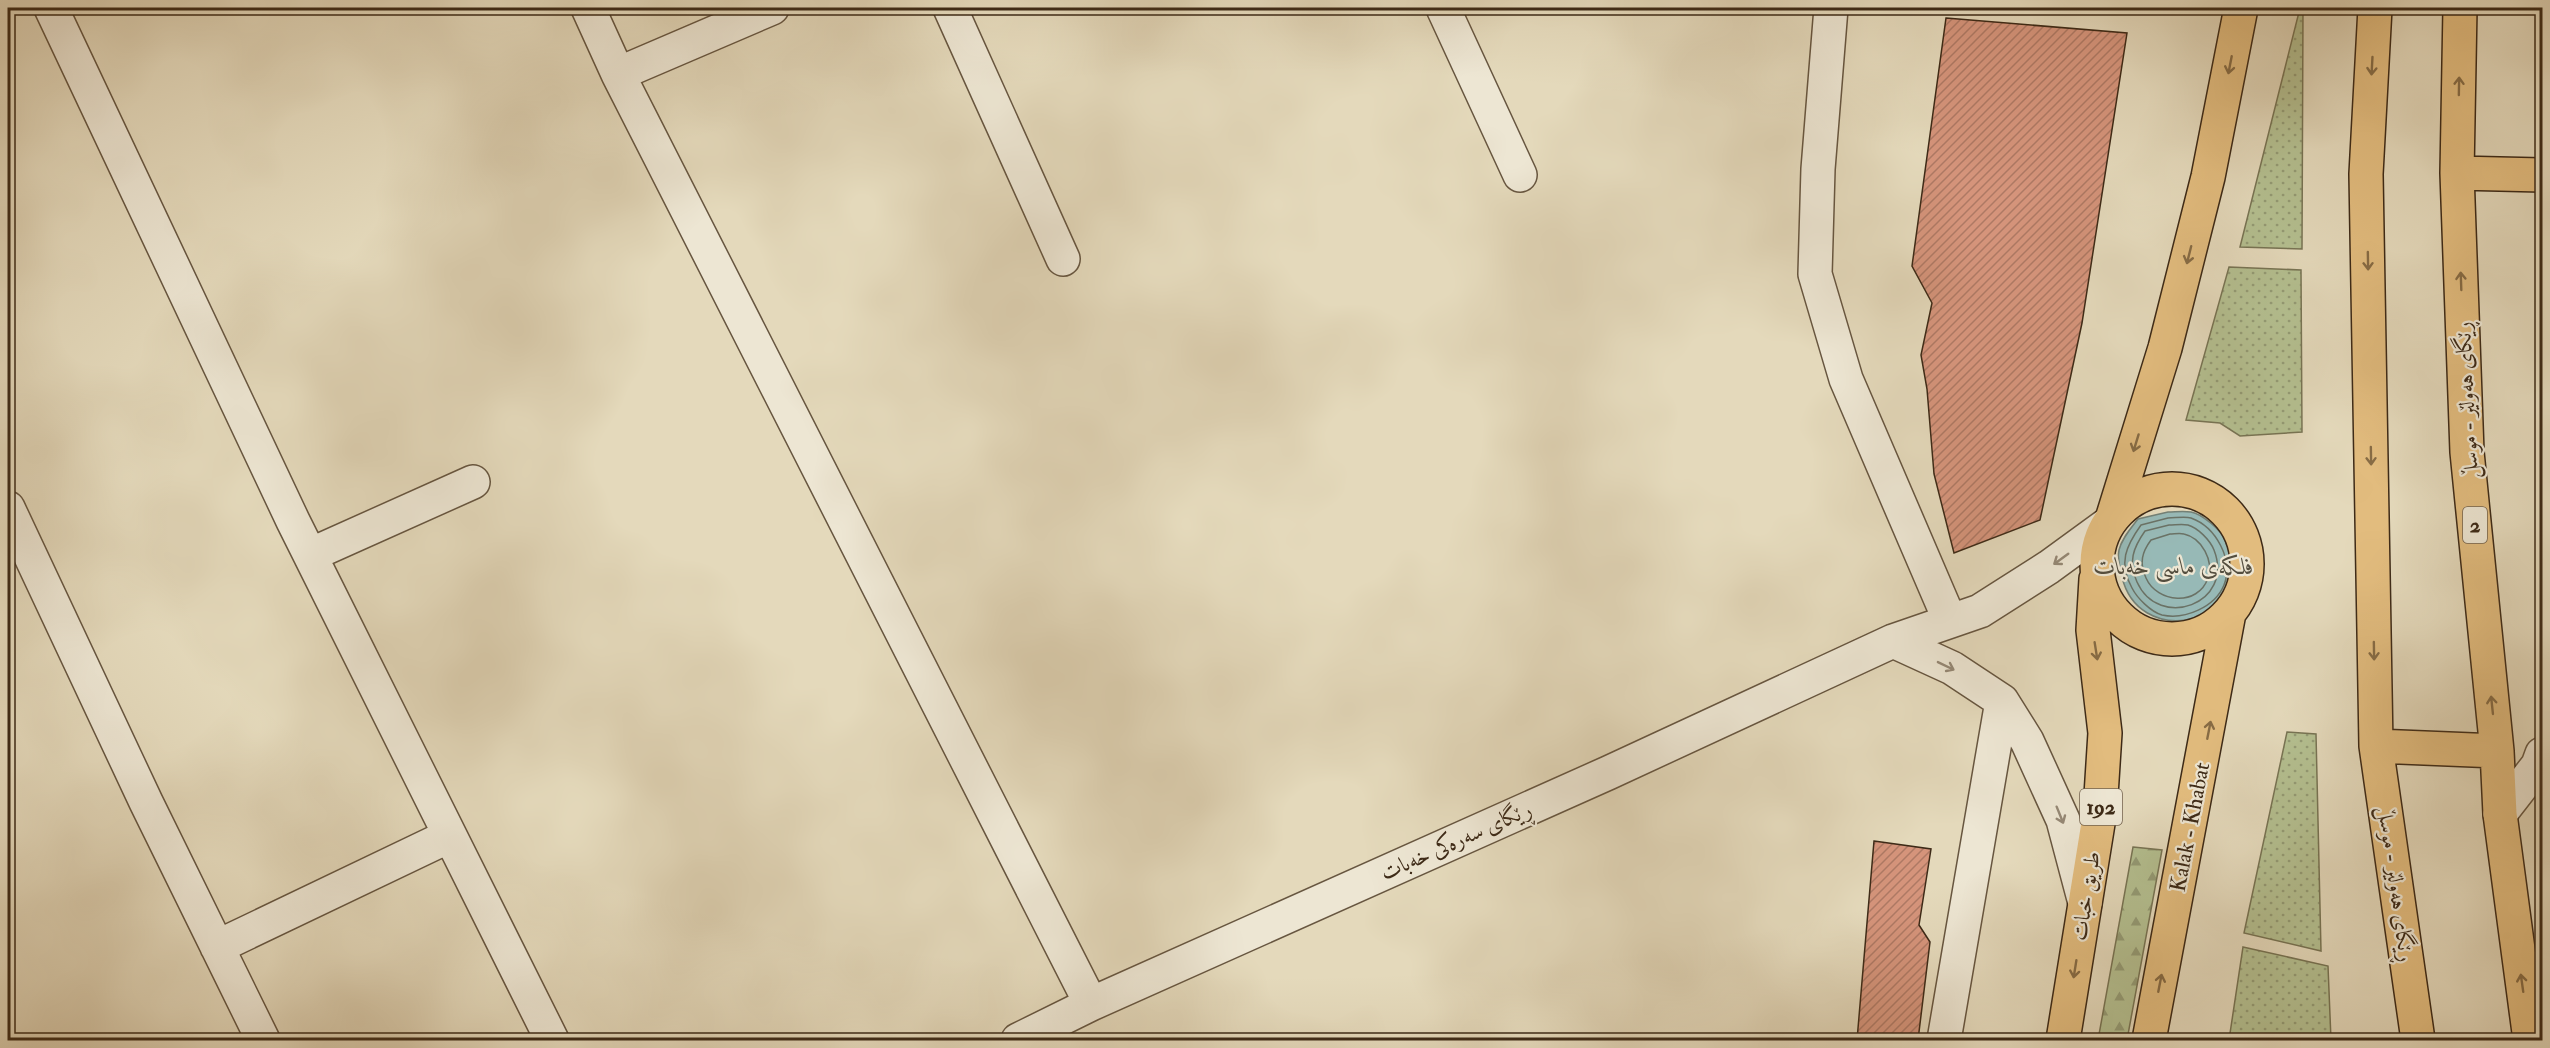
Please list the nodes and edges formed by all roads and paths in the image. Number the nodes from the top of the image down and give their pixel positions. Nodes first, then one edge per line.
1 (51, 8) edge
2 (588, 8) edge
3 (772, 8) edge
4 (950, 8) edge
5 (1443, 8) edge
6 (1831, 8) edge
7 (2241, 8) edge
8 (2375, 8) edge
9 (2460, 8) edge
10 (618, 74) junction
11 (2457, 173) junction
12 (1520, 175) dead end
13 (2542, 175) edge
14 (1064, 259) dead end
15 (473, 482) dead end
16 (8, 508) edge
17 (2111, 520) junction
18 (310, 555) junction
19 (2097, 572) junction
20 (2229, 613) junction
21 (1950, 621) junction
22 (1893, 640) junction
23 (2002, 701) junction
24 (2376, 746) junction
25 (2497, 751) junction
26 (2542, 754) edge
27 (2500, 814) junction
28 (449, 836) junction
29 (2085, 903) junction
30 (217, 946) junction
31 (1091, 1005) junction
32 (263, 1041) edge
33 (552, 1041) edge
34 (1018, 1041) edge
35 (1944, 1041) edge
36 (2063, 1041) edge
37 (2149, 1041) edge
38 (2418, 1041) edge
39 (2530, 1041) edge

1 - 18 street
2 - 10 street
3 - 10 street
4 - 14 street
5 - 12 street
6 - 21 street
7 -> 17 main road
8 -> 24 main road, ڕێگای هەولێر - موسڵ
11 -> 9 main road, ڕێگای هەولێر - موسڵ / 2
10 - 31 street
11 - 13 main road
25 -> 11 main road, ڕێگای هەولێر - موسڵ / 2
15 - 18 street
16 - 30 street
17 - 19 main road
17 - 20 main road
17 -> 21 street, ڕێگای سەرەکی خەبات
18 - 28 street
19 - 20 main road
19 -> 29 main road, طريق خبات / 192
37 -> 20 main road, Kalak - Khabat
21 - 22 street, ڕێگای سەرەکی خەبات
22 -> 23 street
22 - 31 street, ڕێگای سەرەکی خەبات
23 -> 29 street
23 - 35 street
24 - 25 main road
24 - 38 main road, ڕێگای هەولێر - موسڵ
25 - 27 main road, ڕێگای هەولێر - موسڵ / 2
26 - 27 street
39 -> 27 main road, ڕێگای هەولێر - موسڵ / 2
28 - 30 street
28 - 33 street
29 -> 36 main road, طريق خبات / 192
30 - 32 street
31 - 34 street, ڕێگای سەرەکی خەبات

